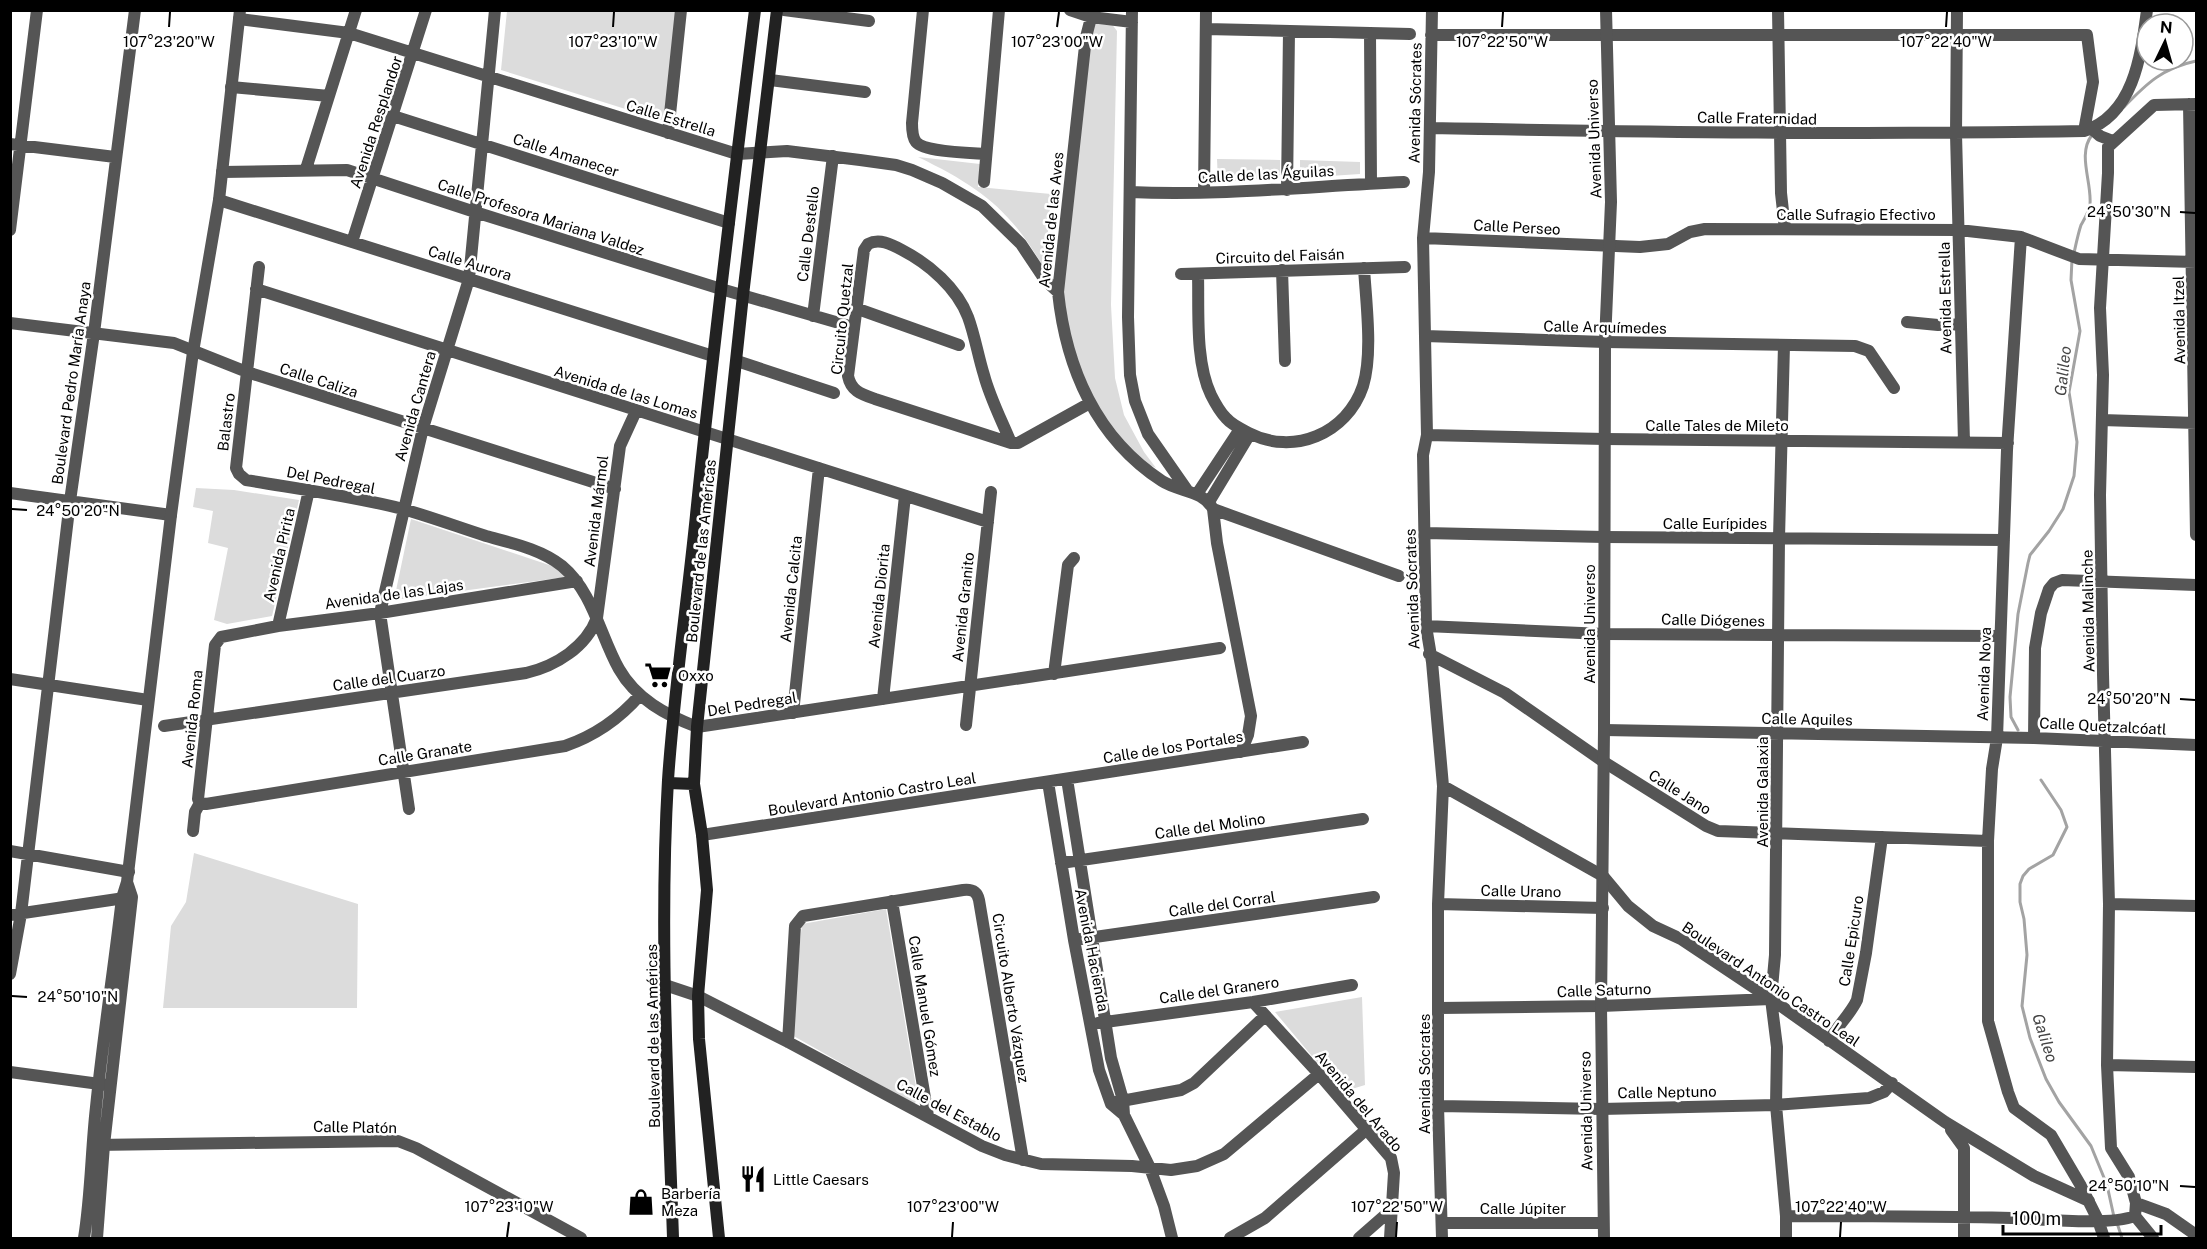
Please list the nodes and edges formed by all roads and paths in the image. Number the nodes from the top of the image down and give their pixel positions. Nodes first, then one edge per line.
1 (37, 10) edge
2 (135, 10) edge
3 (356, 10) edge
4 (426, 10) edge
5 (495, 10) edge
6 (681, 10) edge
7 (754, 10) edge
8 (777, 10) edge
9 (784, 10) edge
10 (923, 10) edge
11 (999, 10) edge
12 (1070, 10) edge
13 (1206, 10) edge
14 (1432, 10) edge
15 (1606, 10) edge
16 (1778, 10) edge
17 (1958, 10) edge
18 (2147, 10) edge
19 (1092, 14) edge
20 (239, 15) edge
21 (1132, 16) edge
22 (869, 21) dead end
23 (1206, 29) junction
24 (1289, 31) junction
25 (349, 33) junction
26 (1370, 33) junction
27 (1410, 34) dead end
28 (1431, 35) junction
29 (1606, 35) junction
30 (1778, 35) junction
31 (1957, 35) junction
32 (414, 53) junction
33 (488, 76) junction
34 (770, 80) junction
35 (231, 87) junction
36 (865, 92) dead end
37 (329, 96) junction
38 (2193, 104) edge
39 (393, 116) junction
40 (1430, 128) junction
41 (2088, 130) junction
42 (1608, 131) junction
43 (668, 133) junction
44 (1780, 133) junction
45 (1956, 134) junction
46 (2113, 141) junction
47 (481, 144) junction
48 (16, 145) edge
49 (760, 153) junction
50 (736, 154) junction
51 (985, 154) junction
52 (833, 156) junction
53 (115, 157) junction
54 (306, 169) junction
55 (222, 172) junction
56 (373, 178) junction
57 (984, 182) dead end
58 (1404, 182) dead end
59 (1371, 183) junction
60 (1287, 190) junction
61 (1130, 192) junction
62 (1203, 192) junction
63 (219, 200) junction
64 (475, 212) junction
65 (729, 223) junction
66 (1785, 229) junction
67 (10, 230) edge
68 (1959, 230) junction
69 (2021, 237) junction
70 (1423, 238) junction
71 (352, 242) junction
72 (1610, 247) junction
73 (2102, 259) junction
74 (2194, 262) edge
75 (259, 267) dead end
76 (1405, 267) dead end
77 (1364, 268) junction
78 (1282, 270) junction
79 (1198, 273) junction
80 (1181, 274) dead end
81 (469, 279) junction
82 (256, 289) junction
83 (721, 289) junction
84 (1058, 292) junction
85 (743, 295) junction
86 (858, 309) junction
87 (813, 316) junction
88 (1907, 322) dead end
89 (10, 323) edge
90 (1961, 324) junction
91 (846, 325) dead end
92 (94, 333) junction
93 (1425, 336) junction
94 (1605, 342) junction
95 (958, 345) dead end
96 (1784, 345) junction
97 (446, 351) junction
98 (193, 352) junction
99 (713, 356) junction
100 (737, 361) junction
101 (1285, 361) dead end
102 (247, 372) junction
103 (1894, 388) dead end
104 (834, 393) dead end
105 (1090, 403) junction
106 (636, 411) junction
107 (2102, 420) junction
108 (2196, 423) edge
109 (423, 428) junction
110 (704, 431) junction
111 (1245, 431) junction
112 (1427, 435) junction
113 (728, 439) junction
114 (1605, 439) junction
115 (1781, 440) junction
116 (1964, 442) junction
117 (1011, 443) junction
118 (2008, 443) junction
119 (819, 468) junction
120 (239, 474) joint
121 (615, 489) junction
122 (309, 490) junction
123 (991, 492) dead end
124 (1192, 492) junction
125 (10, 493) edge
126 (905, 496) junction
127 (70, 501) junction
128 (1211, 506) junction
129 (403, 509) junction
130 (171, 515) junction
131 (988, 522) junction
132 (1425, 533) junction
133 (2196, 535) edge
134 (1604, 537) junction
135 (1779, 538) junction
136 (2004, 540) junction
137 (1074, 558) dead end
138 (1399, 576) dead end
139 (576, 581) junction
140 (2102, 582) junction
141 (2196, 585) edge
142 (380, 613) junction
143 (597, 618) junction
144 (278, 626) junction
145 (1426, 627) junction
146 (1604, 634) junction
147 (1779, 635) junction
148 (2000, 636) junction
149 (217, 640) joint
150 (1220, 648) dead end
151 (1429, 654) junction
152 (1054, 674) junction
153 (10, 679) edge
154 (49, 685) junction
155 (970, 685) junction
156 (391, 692) junction
157 (640, 695) junction
158 (883, 699) junction
159 (148, 700) junction
160 (794, 712) junction
161 (673, 718) junction
162 (207, 720) junction
163 (966, 725) dead end
164 (164, 726) dead end
165 (697, 728) junction
166 (1604, 730) junction
167 (1778, 733) junction
168 (2003, 738) junction
169 (2034, 738) junction
170 (2106, 741) junction
171 (1303, 742) dead end
172 (2196, 745) edge
173 (1241, 752) junction
174 (1604, 762) junction
175 (403, 771) junction
176 (1067, 779) junction
177 (1048, 782) junction
178 (668, 783) junction
179 (693, 784) junction
180 (1443, 786) junction
181 (200, 803) junction
182 (409, 809) dead end
183 (1363, 819) dead end
184 (193, 831) dead end
185 (1777, 833) junction
186 (702, 835) junction
187 (1882, 837) junction
188 (1988, 841) junction
189 (10, 851) edge
190 (28, 854) junction
191 (1079, 860) junction
192 (1061, 863) junction
193 (1603, 876) junction
194 (128, 877) junction
195 (1374, 897) dead end
196 (127, 898) junction
197 (892, 901) junction
198 (1438, 904) junction
199 (2109, 904) junction
200 (2196, 906) edge
201 (1603, 908) junction
202 (16, 915) edge
203 (1091, 938) junction
204 (1074, 940) junction
205 (10, 974) edge
206 (665, 985) junction
207 (1352, 985) dead end
208 (698, 996) junction
209 (1771, 999) junction
210 (1253, 1002) junction
211 (1601, 1006) junction
212 (1438, 1008) junction
213 (1265, 1016) junction
214 (1104, 1022) junction
215 (1091, 1024) junction
216 (1829, 1041) junction
217 (788, 1042) junction
218 (2108, 1065) junction
219 (2196, 1067) edge
220 (10, 1072) edge
221 (1319, 1074) junction
222 (1892, 1083) junction
223 (98, 1085) junction
224 (112, 1085) junction
225 (1117, 1102) junction
226 (1776, 1105) junction
227 (1438, 1106) junction
228 (1601, 1109) junction
229 (928, 1116) junction
230 (1945, 1122) junction
231 (1367, 1129) junction
232 (98, 1145) junction
233 (1023, 1160) junction
234 (1150, 1168) junction
235 (2089, 1201) junction
236 (2136, 1203) junction
237 (1391, 1210) junction
238 (1786, 1216) junction
239 (1964, 1216) junction
240 (2131, 1217) junction
241 (2103, 1220) junction
242 (1442, 1223) junction
243 (1603, 1223) junction
244 (2196, 1234) edge
245 (84, 1239) edge
246 (97, 1239) edge
247 (581, 1239) edge
248 (673, 1239) edge
249 (718, 1239) edge
250 (1172, 1239) edge
251 (1230, 1239) edge
252 (1359, 1239) edge
253 (1390, 1239) edge
254 (1442, 1239) edge
255 (1604, 1239) edge
256 (1786, 1239) edge
257 (1964, 1239) edge
258 (2104, 1239) edge
259 (2153, 1239) edge

1 - 48 street
2 - 53 street, Boulevard Pedro María Anaya
3 - 25 street
4 - 32 street, Avenida Resplandor
5 - 33 street, Avenida Cantera
6 - 43 street
7 - 50 main road, Boulevard de las Américas
8 - 34 main road, Boulevard de las Américas
9 - 22 street
10 - 51 street
11 - 51 street
12 - 19 street
13 - 23 street
14 - 28 street, Avenida Sócrates
15 - 29 street, Avenida Universo
16 - 30 street
17 - 31 street, Avenida Estrella
18 - 41 street
19 - 21 street
19 - 84 street, Avenida de las Aves
20 - 25 street, Calle Estrella
20 - 35 street
21 - 61 street, Avenida de las Aves
23 - 24 street
23 - 62 street
24 - 26 street
24 - 60 street
25 - 32 street, Calle Estrella
25 - 37 street
26 - 27 street
26 - 59 street
28 - 29 street
28 - 40 street, Avenida Sócrates
29 - 30 street
29 - 42 street, Avenida Universo
30 - 31 street
30 - 44 street
31 - 41 street
31 - 45 street, Avenida Estrella
32 - 33 street, Calle Estrella
32 - 39 street, Avenida Resplandor
33 - 43 street, Calle Estrella
33 - 47 street, Avenida Cantera
34 - 36 street
34 - 49 main road, Boulevard de las Américas
35 - 37 street
35 - 55 street
37 - 54 street
38 - 46 street
38 - 74 street, Avenida Itzel
39 - 47 street, Calle Amanecer
39 - 56 street, Avenida Resplandor
40 - 42 street, Calle Fraternidad
40 - 70 street, Avenida Sócrates
41 - 45 street, Calle Fraternidad
41 - 46 street
42 - 44 street, Calle Fraternidad
42 - 72 street, Avenida Universo
43 - 50 street, Calle Estrella
44 - 45 street, Calle Fraternidad
44 - 66 street
45 - 68 street, Avenida Estrella
46 - 73 street, Avenida Malinche
47 - 64 street, Avenida Cantera
47 - 65 street, Calle Amanecer
48 - 53 street
48 - 67 street
49 - 50 street, Calle Estrella
49 - 52 street, Calle Estrella
49 - 85 main road, Boulevard de las Américas
50 - 65 main road, Boulevard de las Américas
51 - 57 street
52 - 84 street, Calle Estrella
52 - 87 street, Calle Destello
53 - 92 street, Boulevard Pedro María Anaya
54 - 55 street, Calle Profesora Mariana Valdez
54 - 56 street, Calle Profesora Mariana Valdez
55 - 63 street
56 - 64 street, Calle Profesora Mariana Valdez
56 - 71 street, Avenida Resplandor
58 - 59 street, Calle de las Águilas
59 - 60 street, Calle de las Águilas
60 - 62 street, Calle de las Águilas
61 - 62 street, Calle de las Águilas
61 - 124 street, Avenida de las Aves
63 - 71 street, Calle Aurora
63 - 98 street
64 - 81 street, Avenida Cantera
64 - 83 street, Calle Profesora Mariana Valdez
65 - 83 main road, Boulevard de las Américas
66 - 68 street, Calle Sufragio Efectivo
66 - 72 street, Calle Sufragio Efectivo
68 - 69 street, Calle Sufragio Efectivo
68 - 90 street, Avenida Estrella
69 - 73 street, Calle Sufragio Efectivo
69 - 118 street, Avenida Nova
70 - 72 street, Calle Perseo
70 - 93 street, Avenida Sócrates
71 - 81 street, Calle Aurora
72 - 94 street, Avenida Universo
73 - 74 street, Calle Sufragio Efectivo
73 - 107 street, Avenida Malinche
74 - 108 street, Avenida Itzel
75 - 82 street, Balastro
76 - 77 street, Circuito del Faisán
77 - 78 street, Circuito del Faisán
77 - 111 street, Circuito del Faisán
78 - 79 street, Circuito del Faisán
78 - 101 street
79 - 80 street, Circuito del Faisán
79 - 111 street, Circuito del Faisán
81 - 97 street, Avenida Cantera
81 - 99 street, Calle Aurora
82 - 97 street, Avenida de las Lomas
82 - 102 street, Balastro
83 - 85 street, Calle Profesora Mariana Valdez
83 - 99 main road, Boulevard de las Américas
84 - 105 street, Avenida de las Aves
85 - 87 street, Calle Profesora Mariana Valdez
85 - 100 main road, Boulevard de las Américas
86 - 95 street
86 - 117 street, Circuito Quetzal
86 - 117 street, Circuito Quetzal
87 - 91 street, Calle Profesora Mariana Valdez
88 - 90 street
89 - 92 street, Calle Caliza
90 - 116 street, Avenida Estrella
92 - 98 street, Calle Caliza
92 - 127 street, Boulevard Pedro María Anaya
93 - 94 street, Calle Arquímedes
93 - 112 street, Avenida Sócrates
94 - 96 street, Calle Arquímedes
94 - 114 street, Avenida Universo
96 - 103 street, Calle Arquímedes
96 - 115 street, Avenida Galaxia
97 - 106 street, Avenida de las Lomas
97 - 109 street, Avenida Cantera
98 - 102 street, Calle Caliza
98 - 130 street
99 - 110 main road, Boulevard de las Américas
100 - 104 street
100 - 113 main road, Boulevard de las Américas
102 - 109 street, Calle Caliza
102 - 120 street, Balastro
105 - 117 street
105 - 124 street, Avenida de las Aves
106 - 110 street, Avenida de las Lomas
106 - 121 street, Avenida Mármol
107 - 108 street
107 - 140 street, Avenida Malinche
108 - 133 street, Avenida Itzel
109 - 121 street, Calle Caliza
109 - 129 street, Avenida Cantera
110 - 113 street, Avenida de las Lomas
110 - 161 main road, Boulevard de las Américas
111 - 124 street
111 - 128 street
112 - 114 street, Calle Tales de Mileto
112 - 132 street, Avenida Sócrates
113 - 119 street, Avenida de las Lomas
113 - 165 main road, Boulevard de las Américas
114 - 115 street, Calle Tales de Mileto
114 - 134 street, Avenida Universo
115 - 116 street, Calle Tales de Mileto
115 - 135 street, Avenida Galaxia
116 - 118 street, Calle Tales de Mileto
118 - 136 street, Avenida Nova
119 - 126 street, Avenida de las Lomas
119 - 160 street, Avenida Calcita
120 - 122 street, Del Pedregal
121 - 143 street, Avenida Mármol
122 - 129 street, Del Pedregal
122 - 144 street, Avenida Pirita
123 - 131 street, Avenida Granito
124 - 128 street, Avenida de las Aves
125 - 127 street
126 - 131 street, Avenida de las Lomas
126 - 158 street, Avenida Diorita
127 - 130 street
127 - 154 street, Boulevard Pedro María Anaya
128 - 138 street, Avenida de las Aves
128 - 173 street
129 - 139 street, Del Pedregal
129 - 142 street, Avenida Cantera
130 - 159 street
131 - 155 street, Avenida Granito
132 - 134 street, Calle Eurípides
132 - 145 street, Avenida Sócrates
134 - 135 street, Calle Eurípides
134 - 146 street, Avenida Universo
135 - 136 street, Calle Eurípides
135 - 147 street, Avenida Galaxia
136 - 148 street, Avenida Nova
137 - 152 street
139 - 142 street, Avenida de las Lajas
139 - 143 street, Del Pedregal
140 - 141 street
140 - 169 street
140 - 170 street, Avenida Malinche
142 - 144 street, Avenida de las Lajas
142 - 156 street, Avenida Cantera
143 - 156 street, Calle del Cuarzo
143 - 157 street, Del Pedregal
144 - 149 street, Avenida de las Lajas
145 - 146 street, Calle Diógenes
145 - 151 street, Avenida Sócrates
146 - 147 street, Calle Diógenes
146 - 166 street, Avenida Universo
147 - 148 street, Calle Diógenes
147 - 167 street, Avenida Galaxia
148 - 168 street, Avenida Nova
149 - 162 street, Avenida Roma
150 - 152 street, Del Pedregal
151 - 174 street, Calle Jano
151 - 180 street, Avenida Sócrates
152 - 155 street, Del Pedregal
153 - 154 street
154 - 159 street
154 - 190 street, Boulevard Pedro María Anaya
155 - 158 street, Del Pedregal
155 - 163 street, Avenida Granito
156 - 162 street, Calle del Cuarzo
156 - 175 street, Avenida Cantera
157 - 161 street, Del Pedregal
157 - 175 street, Calle Granate
158 - 160 street, Del Pedregal
159 - 194 street
160 - 165 street, Del Pedregal
161 - 165 street, Del Pedregal
161 - 178 main road, Boulevard de las Américas
162 - 164 street, Calle del Cuarzo
162 - 181 street, Avenida Roma
165 - 179 main road, Boulevard de las Américas
166 - 167 street, Calle Aquiles
166 - 174 street, Avenida Universo
167 - 168 street, Calle Aquiles
167 - 185 street, Avenida Galaxia
168 - 169 street, Calle Quetzalcóatl
168 - 188 street, Avenida Nova
169 - 170 street, Calle Quetzalcóatl
170 - 172 street, Calle Quetzalcóatl
170 - 199 street, Avenida Malinche
171 - 173 street, Calle de los Portales
173 - 176 street, Calle de los Portales
174 - 185 street, Calle Jano
174 - 193 street, Avenida Universo
175 - 181 street, Calle Granate
175 - 182 street, Avenida Cantera
176 - 177 street, Calle de los Portales
176 - 191 street, Avenida Hacienda
177 - 186 street, Boulevard Antonio Castro Leal
177 - 192 street, Avenida Hacienda
178 - 179 main road
178 - 206 main road, Boulevard de las Américas
179 - 186 main road, Boulevard de las Américas
180 - 193 street, Boulevard Antonio Castro Leal
180 - 198 street, Avenida Sócrates
181 - 184 street, Avenida Roma
183 - 191 street, Calle del Molino
185 - 187 street, Calle Jano
185 - 209 street, Avenida Galaxia
186 - 208 main road, Boulevard de las Américas
187 - 188 street, Calle Jano
187 - 216 street, Calle Epicuro
188 - 235 street, Avenida Nova
189 - 190 street
190 - 194 street
190 - 202 street, Boulevard Pedro María Anaya
191 - 192 street, Calle del Molino
191 - 203 street, Avenida Hacienda
192 - 204 street, Avenida Hacienda
193 - 201 street, Avenida Universo
193 - 209 street, Boulevard Antonio Castro Leal
194 - 196 street
195 - 203 street, Calle del Corral
196 - 202 street
196 - 223 street
196 - 224 street
197 - 217 street, Circuito Alberto Vázquez
197 - 229 street, Calle Manuel Gómez
197 - 233 street, Circuito Alberto Vázquez
198 - 201 street, Calle Urano
198 - 212 street, Avenida Sócrates
199 - 200 street
199 - 218 street, Avenida Malinche
201 - 211 street, Avenida Universo
202 - 205 street, Boulevard Pedro María Anaya
203 - 204 street, Calle del Corral
203 - 214 street, Avenida Hacienda
204 - 215 street, Avenida Hacienda
206 - 208 street, Calle del Establo
206 - 248 main road, Boulevard de las Américas
207 - 210 street, Calle del Granero
208 - 217 street, Calle del Establo
208 - 249 main road, Boulevard de las Américas
209 - 211 street, Calle Saturno
209 - 216 street, Boulevard Antonio Castro Leal
209 - 226 street, Avenida Galaxia
210 - 213 street, Avenida del Arado
210 - 214 street, Calle del Granero
211 - 212 street, Calle Saturno
211 - 228 street, Avenida Universo
212 - 227 street, Avenida Sócrates
213 - 221 street, Avenida del Arado
213 - 225 street
214 - 215 street, Calle del Granero
214 - 225 street, Avenida Hacienda
215 - 225 street, Avenida Hacienda
216 - 222 street, Boulevard Antonio Castro Leal
217 - 229 street, Calle del Establo
218 - 219 street
218 - 236 street, Avenida Malinche
220 - 223 street
221 - 231 street, Avenida del Arado
221 - 234 street, Calle del Establo
222 - 226 street, Calle Neptuno
222 - 230 street, Boulevard Antonio Castro Leal
223 - 224 street
223 - 232 street
224 - 232 street
225 - 234 street, Avenida Hacienda
226 - 228 street, Calle Neptuno
226 - 238 street, Avenida Galaxia
227 - 228 street, Calle Neptuno
227 - 242 street, Avenida Sócrates
228 - 243 street, Avenida Universo
229 - 233 street, Calle del Establo
230 - 235 street, Boulevard Antonio Castro Leal
230 - 239 street
231 - 237 street, Avenida del Arado
231 - 251 street
232 - 245 street
232 - 246 street
232 - 247 street, Calle Platón
233 - 234 street, Calle del Establo
234 - 250 street, Avenida Hacienda
235 - 241 street
236 - 240 street
236 - 244 street
237 - 252 street
237 - 253 street, Avenida del Arado
238 - 239 street
238 - 256 street, Avenida Galaxia
239 - 241 street
239 - 257 street
240 - 241 street
240 - 259 street
241 - 258 street
242 - 243 street, Calle Júpiter
242 - 254 street, Avenida Sócrates
243 - 255 street, Avenida Universo

